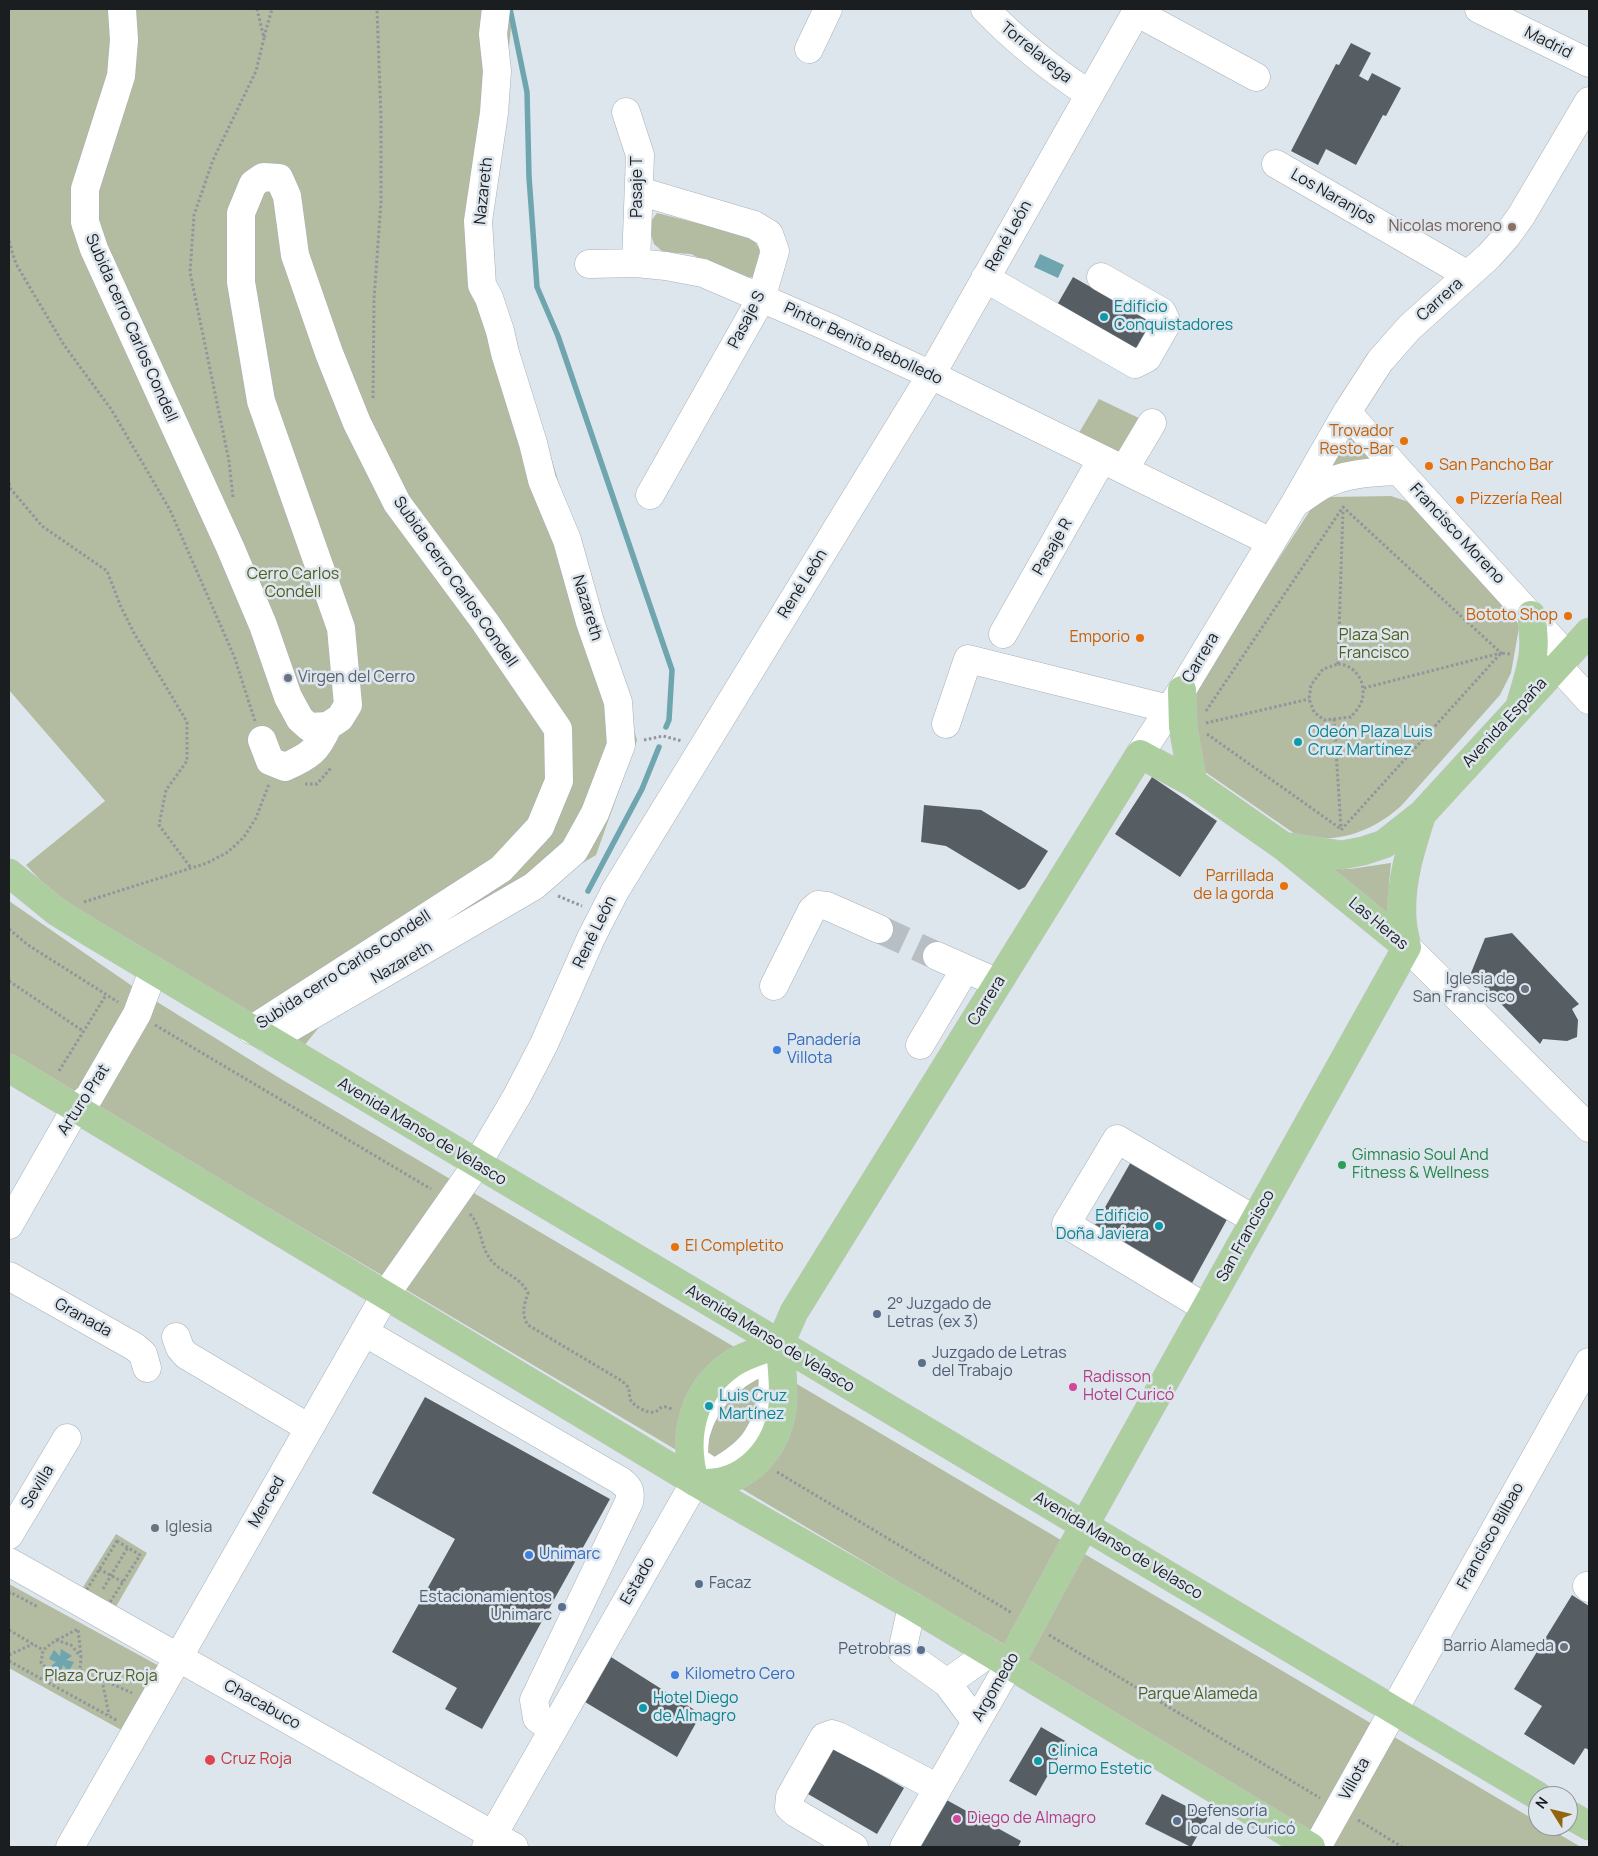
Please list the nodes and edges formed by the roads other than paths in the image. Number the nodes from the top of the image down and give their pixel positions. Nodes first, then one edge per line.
1 (122, 9) edge
2 (496, 9) edge
3 (828, 9) edge
4 (985, 9) edge
5 (1480, 9) edge
6 (1137, 10) edge
7 (809, 49) dead end
8 (1589, 64) edge
9 (1256, 77) dead end
10 (1089, 94) junction
11 (1589, 101) edge
12 (626, 112) dead end
13 (1276, 164) dead end
14 (639, 191) junction
15 (636, 263) junction
16 (589, 264) dead end
17 (1468, 275) junction
18 (1101, 277) dead end
19 (985, 278) junction
20 (761, 298) junction
21 (931, 375) junction
22 (1347, 412) junction
23 (1152, 423) dead end
24 (1113, 465) junction
25 (1399, 471) junction
26 (650, 494) dead end
27 (1295, 503) junction
28 (1271, 542) junction
29 (1589, 632) edge
30 (1003, 634) dead end
31 (1553, 659) junction
32 (1589, 700) edge
33 (1182, 713) junction
34 (946, 724) dead end
35 (328, 726) junction
36 (262, 740) road end
37 (1140, 754) junction
38 (1193, 783) junction
39 (1422, 814) junction
40 (1283, 846) junction
41 (9, 873) edge
42 (879, 929) tunnel mouth
43 (1407, 947) junction
44 (937, 956) tunnel mouth
45 (965, 968) junction
46 (154, 971) junction
47 (998, 983) junction
48 (774, 986) dead end
49 (260, 1035) junction
50 (920, 1045) dead end
51 (9, 1068) edge
52 (76, 1108) junction
53 (1589, 1128) edge
54 (477, 1164) junction
55 (1255, 1220) junction
56 (9, 1225) edge
57 (9, 1276) edge
58 (386, 1294) junction
59 (1206, 1308) junction
60 (364, 1332) junction
61 (176, 1337) dead end
62 (780, 1344) junction
63 (1589, 1362) edge
64 (147, 1368) dead end
65 (310, 1428) junction
66 (67, 1438) dead end
67 (701, 1475) junction
68 (1084, 1526) junction
69 (9, 1535) edge
70 (9, 1562) edge
71 (912, 1606) junction
72 (178, 1658) junction
73 (999, 1659) junction
74 (947, 1683) junction
75 (1394, 1710) junction
76 (976, 1722) junction
77 (553, 1730) junction
78 (938, 1788) junction
79 (1528, 1790) edge
80 (1578, 1820) edge
81 (1589, 1826) edge
82 (498, 1843) edge
83 (70, 1847) edge
84 (854, 1847) edge
85 (904, 1847) edge
86 (1311, 1847) edge
87 (1316, 1847) edge

1 - 35 street, Subida cerro Carlos Condell
2 - 49 street, Nazareth
3 - 7 street
4 - 10 street, Torrelavega
5 - 8 street, Madrid
6 - 9 street
6 - 10 street, René León
10 - 19 street, René León
11 - 17 street, Carrera
12 - 14 street, Pasaje T
13 - 17 street, Los Naranjos
14 - 15 street, Pasaje T
14 - 20 street, Pasaje S
15 - 16 street, Pintor Benito Rebolledo
15 - 20 street, Pintor Benito Rebolledo
17 - 22 street, Carrera
18 - 19 street
19 - 21 street, René León
20 - 21 street, Pintor Benito Rebolledo
20 - 26 street, Pasaje S
21 - 24 street, Pintor Benito Rebolledo
21 - 54 street, René León
22 - 25 street, Francisco Moreno
22 - 27 street, Carrera
23 - 24 street
24 - 28 street, Pintor Benito Rebolledo
24 - 30 street, Pasaje R
25 - 27 street, Carrera
25 - 31 street, Francisco Moreno
27 - 28 street, Carrera
28 - 33 street, Carrera
29 - 31 main road
31 - 32 street, Francisco Moreno
31 - 39 main road, Avenida España
33 - 34 street
33 - 37 street, Carrera
33 - 38 main road
35 - 36 street
35 - 49 street, Subida cerro Carlos Condell
37 - 38 main road, Las Heras
37 - 47 main road, Carrera
38 - 40 main road, Las Heras
39 - 40 main road, Avenida España
39 - 43 main road, Avenida España
40 - 43 main road, Las Heras
41 - 46 main road, Avenida Manso de Velasco
42 - 48 street
43 - 53 street, Las Heras
43 - 55 main road, San Francisco
44 - 45 street
45 - 47 street
45 - 50 street
46 - 49 main road, Avenida Manso de Velasco
46 - 52 street, Arturo Prat
47 - 62 main road, Carrera
49 - 54 main road, Avenida Manso de Velasco
51 - 52 main road
52 - 56 street, Arturo Prat
52 - 58 main road
54 - 58 street, Merced
54 - 62 main road, Avenida Manso de Velasco
55 - 59 main road, San Francisco
55 - 59 street
57 - 64 street, Granada
58 - 60 street, Merced
58 - 67 main road
59 - 68 main road, San Francisco
60 - 65 street, Merced
60 - 77 street
61 - 65 street
62 - 67 main road
62 - 67 main road
62 - 68 main road, Avenida Manso de Velasco
63 - 75 street, Francisco Bilbao
65 - 72 street, Merced
66 - 69 street, Sevilla
67 - 71 main road
67 - 77 street, Estado
68 - 73 main road, Argomedo
68 - 75 main road, Avenida Manso de Velasco
70 - 72 street, Chacabuco
71 - 73 main road
71 - 74 street
72 - 82 street, Chacabuco
72 - 83 street, Merced
73 - 74 street
73 - 76 street, Argomedo
73 - 86 main road
74 - 76 street
75 - 79 main road, Avenida Manso de Velasco
75 - 87 street, Villota
76 - 78 street, Argomedo
77 - 82 street, Estado
78 - 84 street
78 - 85 street, Argomedo
80 - 81 main road

